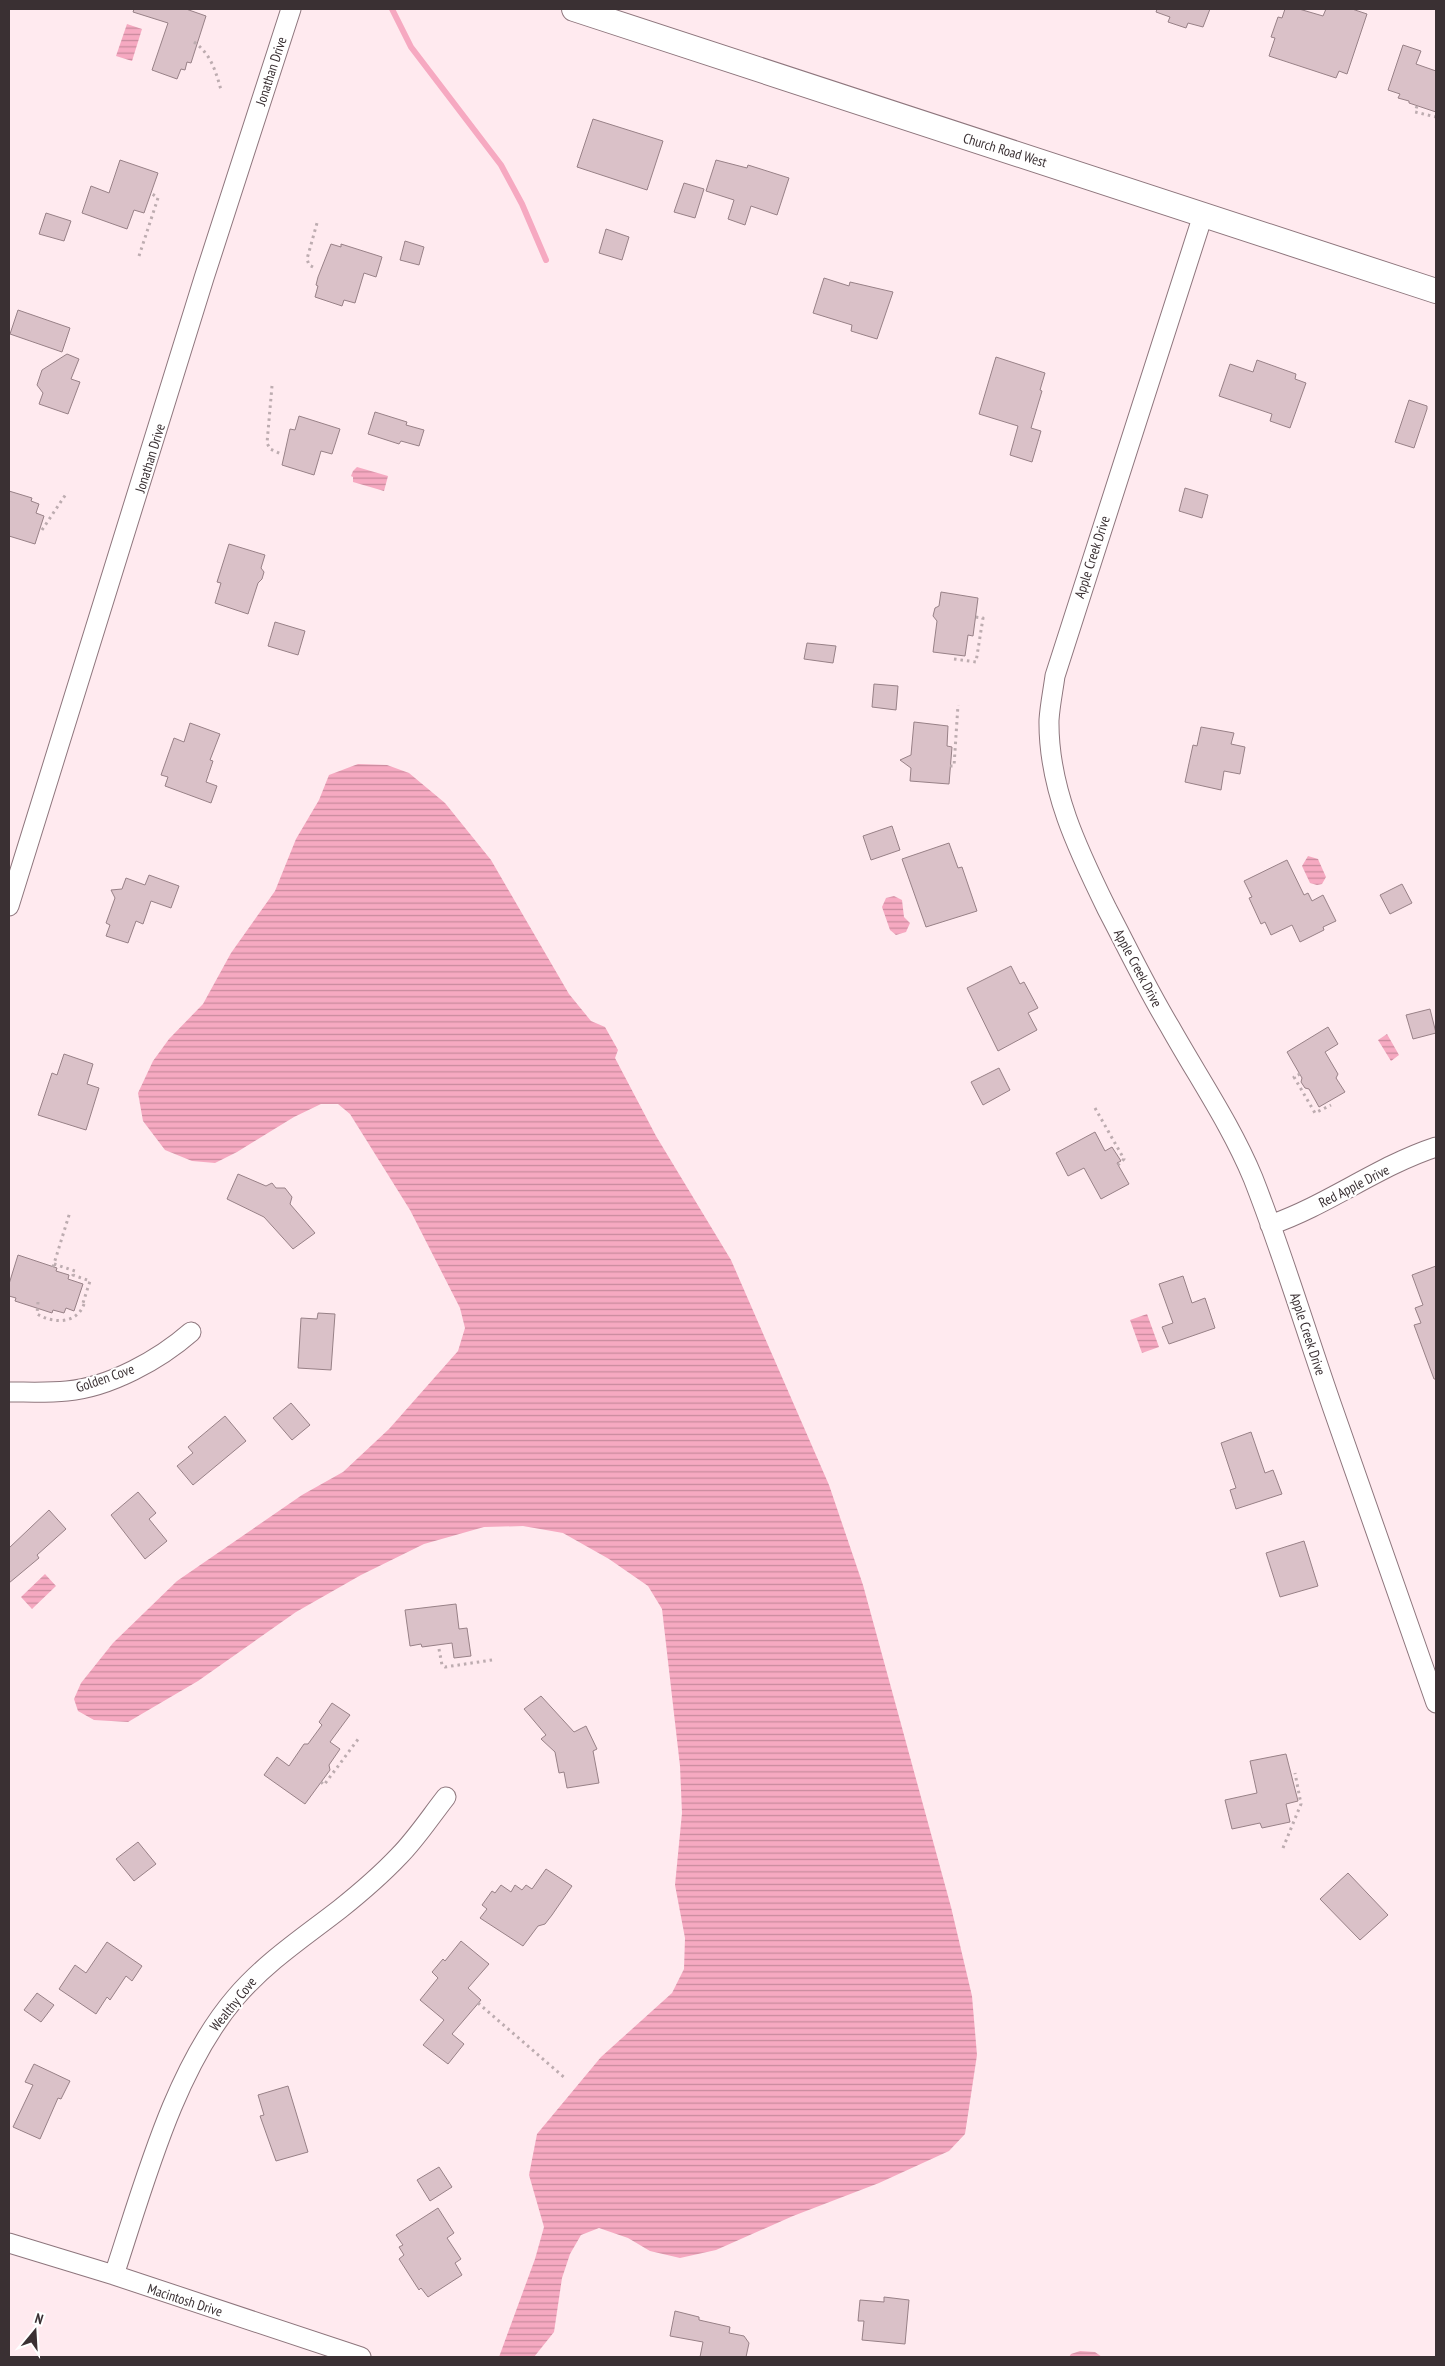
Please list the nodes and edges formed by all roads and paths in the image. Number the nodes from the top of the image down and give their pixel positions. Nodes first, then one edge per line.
1 (291, 9) edge
2 (574, 9) edge
3 (194, 42) dead end
4 (221, 90) dead end
5 (1417, 106) dead end
6 (1436, 117) edge
7 (151, 193) dead end
8 (1203, 215) junction
9 (317, 223) dead end
10 (139, 256) dead end
11 (313, 267) dead end
12 (1436, 291) edge
13 (272, 386) dead end
14 (281, 454) dead end
15 (66, 494) dead end
16 (42, 530) dead end
17 (975, 617) dead end
18 (954, 659) dead end
19 (958, 705) dead end
20 (950, 766) dead end
21 (9, 906) edge
22 (1300, 1074) dead end
23 (1331, 1106) dead end
24 (1095, 1108) dead end
25 (1436, 1147) edge
26 (1118, 1165) dead end
27 (70, 1212) dead end
28 (1270, 1225) junction
29 (38, 1302) dead end
30 (191, 1332) dead end
31 (9, 1392) edge
32 (439, 1649) dead end
33 (492, 1660) dead end
34 (1436, 1703) edge
35 (359, 1738) dead end
36 (1295, 1773) dead end
37 (321, 1782) dead end
38 (446, 1797) dead end
39 (1283, 1848) dead end
40 (478, 2003) dead end
41 (566, 2079) dead end
42 (9, 2243) edge
43 (114, 2276) junction
44 (361, 2357) edge

1 - 21 street, Jonathan Drive
2 - 8 street, Church Road West
3 - 4 path
5 - 6 path
7 - 10 path
8 - 12 street, Church Road West
8 - 28 street, Apple Creek Drive
9 - 11 path
13 - 14 path
15 - 16 path
17 - 18 path
19 - 20 path
22 - 23 path
24 - 26 path
25 - 28 street, Red Apple Drive
27 - 29 path
28 - 34 street, Apple Creek Drive
30 - 31 street, Golden Cove
32 - 33 path
35 - 37 path
36 - 39 path
38 - 43 street, Wealthy Cove
40 - 41 path
42 - 43 street, Macintosh Drive
43 - 44 street, Macintosh Drive

